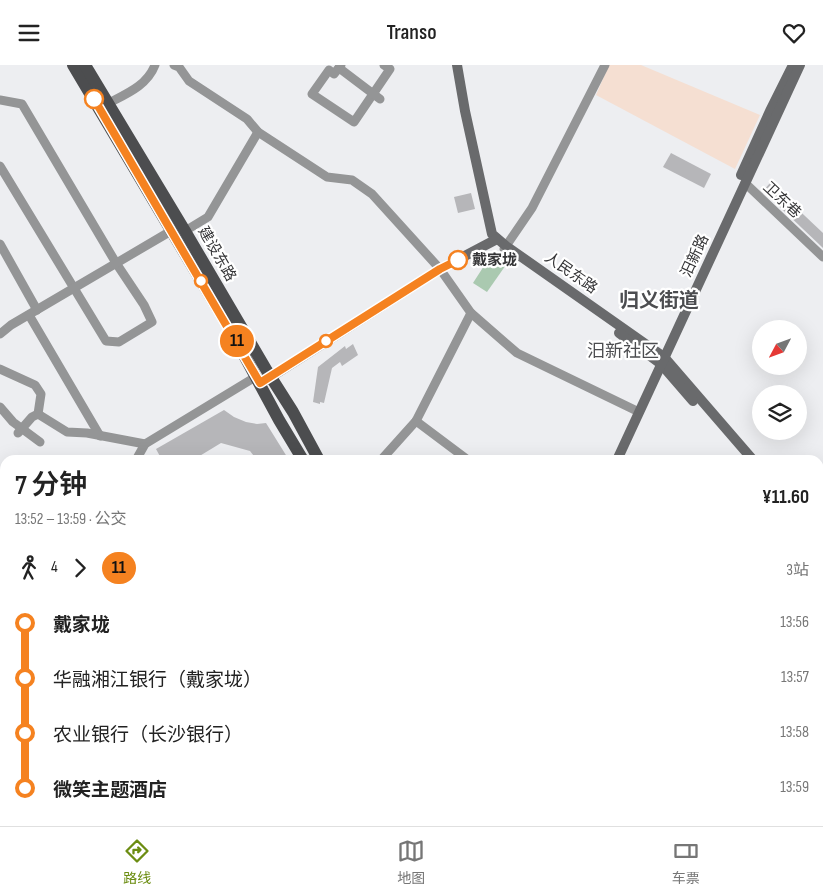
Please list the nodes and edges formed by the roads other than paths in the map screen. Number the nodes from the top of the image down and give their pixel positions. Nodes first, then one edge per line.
1 (73, 65) edge
2 (85, 65) edge
3 (155, 65) edge
4 (174, 65) edge
5 (384, 65) edge
6 (451, 65) edge
7 (457, 65) edge
8 (605, 65) edge
9 (793, 65) edge
10 (800, 65) edge
11 (340, 66) edge
12 (377, 96) junction
13 (0, 100) edge
14 (108, 104) junction
15 (258, 132) junction
16 (0, 166) edge
17 (745, 183) junction
18 (171, 231) junction
19 (186, 231) junction
20 (492, 238) junction
21 (0, 244) edge
22 (505, 248) junction
23 (823, 257) edge
24 (116, 263) junction
25 (439, 268) junction
26 (74, 288) junction
27 (37, 310) junction
28 (471, 313) junction
29 (29, 315) junction
30 (0, 335) edge
31 (660, 358) junction
32 (0, 369) edge
33 (264, 377) junction
34 (0, 407) edge
35 (636, 411) junction
36 (38, 414) junction
37 (416, 421) junction
38 (21, 432) junction
39 (100, 436) junction
40 (40, 442) dead end
41 (145, 444) junction
42 (139, 455) edge
43 (300, 455) edge
44 (317, 455) edge
45 (385, 455) edge
46 (461, 455) edge
47 (612, 455) edge
48 (619, 455) edge
49 (740, 455) edge
50 (748, 455) edge

1 - 18 main road, 建设东路
2 - 14 main road, 建设东路
3 - 14 street
4 - 15 street
5 - 12 street
6 - 20 street
7 - 20 street
8 - 22 street
9 - 31 street
10 - 17 street, 汨新路
11 - 12 street
11 - 12 street
13 - 24 street
14 - 19 main road, 建设东路
15 - 19 street
15 - 25 street
16 - 26 street
17 - 23 street, 卫东巷
17 - 31 street, 汨新路
18 - 24 street
18 - 33 main road, 建设东路
19 - 33 main road, 建设东路
20 - 22 street, 人民东路
20 - 25 street
21 - 27 street
22 - 31 street, 人民东路
24 - 26 street
24 - 26 street
25 - 28 street
25 - 33 street
26 - 27 street
27 - 29 street
28 - 35 street
28 - 37 street
29 - 30 street
29 - 39 street
31 - 35 street, 汨新路
31 - 49 street, 人民东路
31 - 50 street, 人民东路
32 - 36 street
33 - 41 street
33 - 43 main road, 建设东路
33 - 44 main road, 建设东路
34 - 38 street
35 - 47 street
35 - 48 street, 汨新路
36 - 38 street
36 - 39 street
37 - 45 street
37 - 46 street
38 - 40 street
39 - 41 street
41 - 42 street

